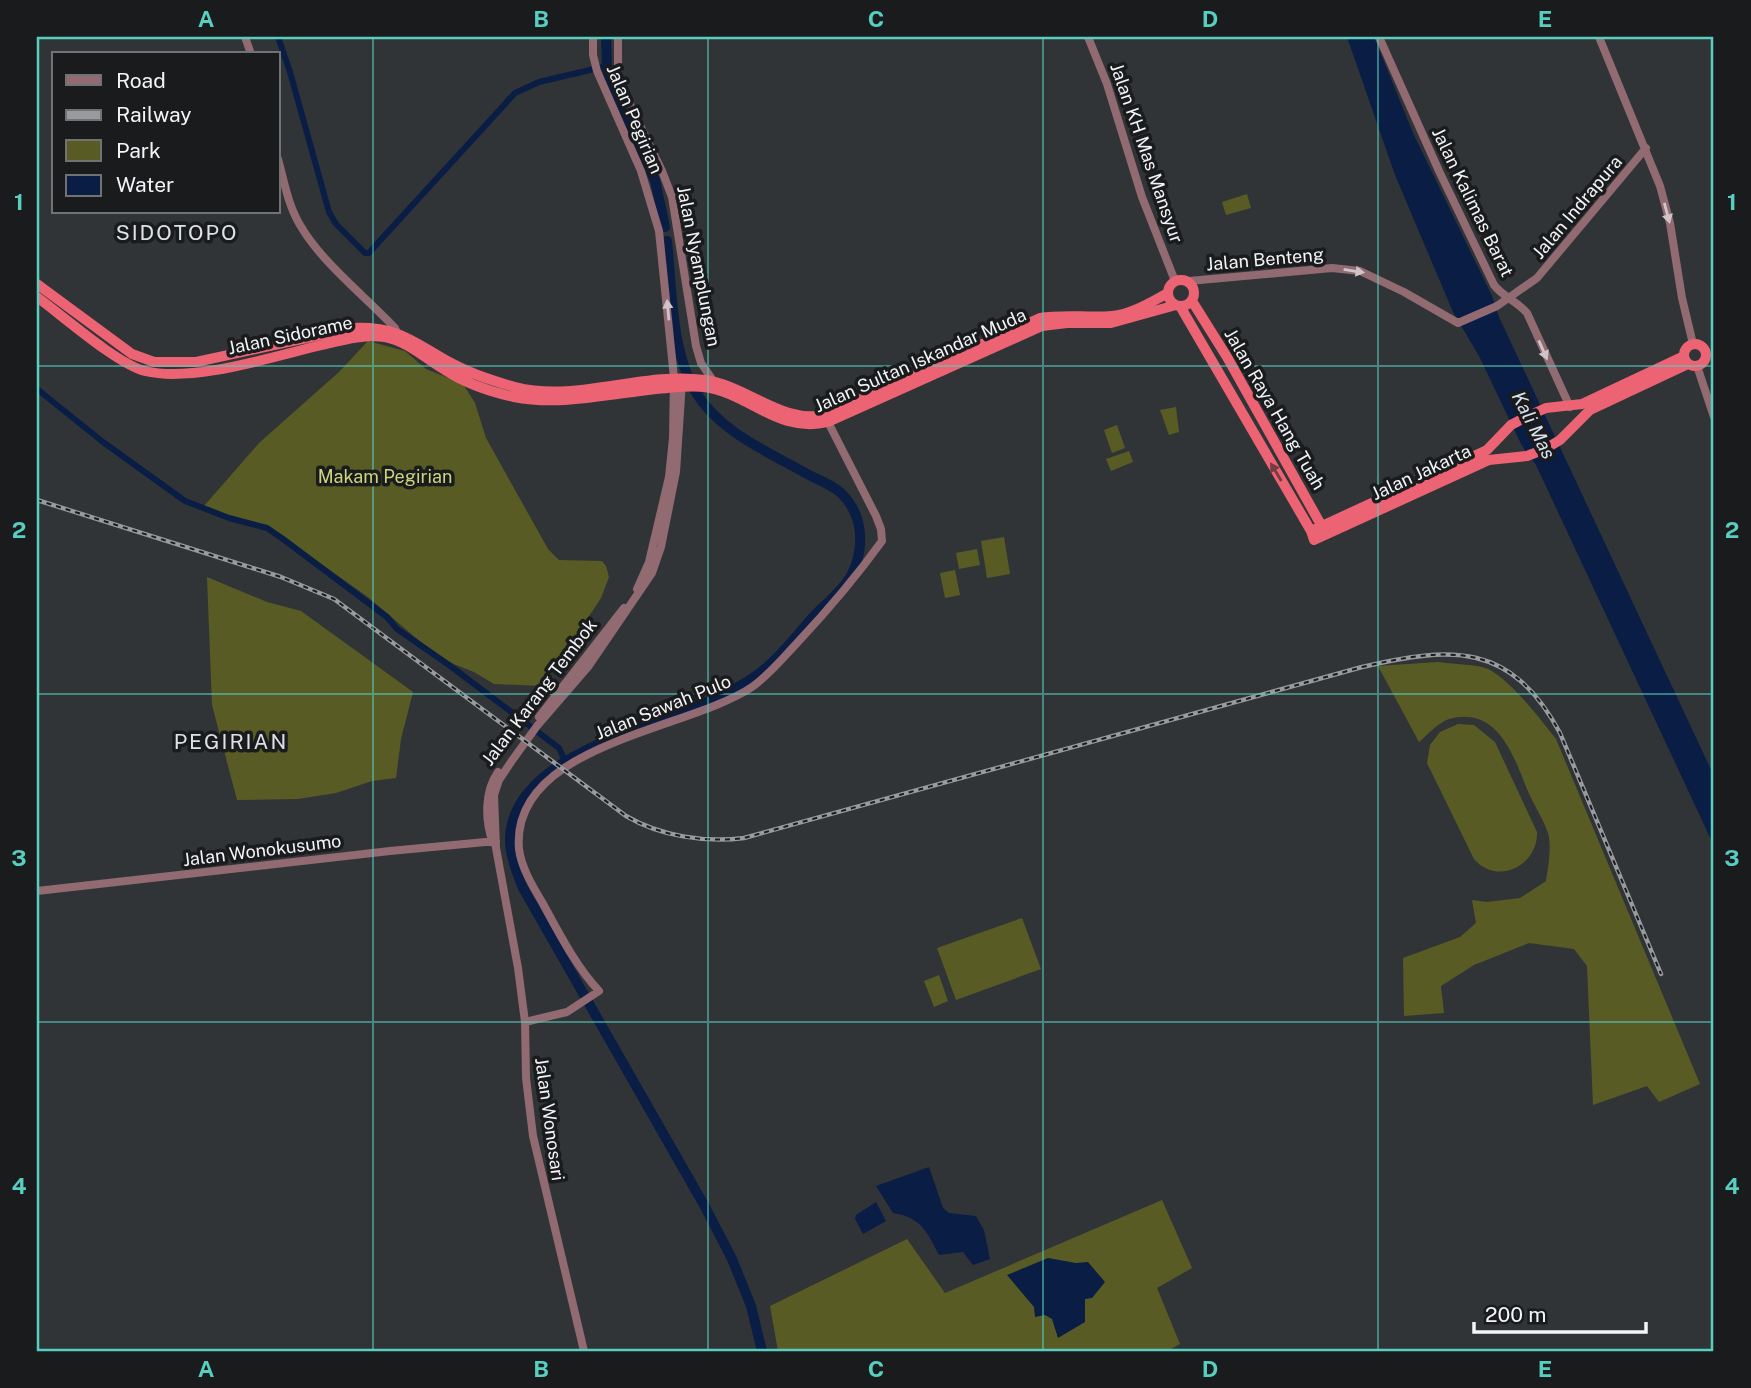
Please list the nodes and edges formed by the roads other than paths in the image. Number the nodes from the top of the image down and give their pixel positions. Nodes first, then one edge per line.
1 (593, 37) edge
2 (618, 37) edge
3 (1088, 37) edge
4 (1379, 37) edge
5 (1599, 37) edge
6 (1646, 148) junction
7 (280, 166) edge
8 (678, 227) junction
9 (659, 231) junction
10 (1175, 281) junction
11 (1189, 281) junction
12 (37, 284) edge
13 (1168, 293) junction
14 (37, 297) edge
15 (1509, 299) junction
16 (1192, 301) junction
17 (1178, 306) junction
18 (1458, 323) joint
19 (1213, 336) junction
20 (398, 337) junction
21 (1200, 343) junction
22 (1693, 344) junction
23 (1710, 349) edge
24 (1690, 362) junction
25 (212, 364) junction
26 (714, 382) junction
27 (685, 383) junction
28 (1570, 407) junction
29 (1714, 417) edge
30 (828, 422) junction
31 (1324, 530) junction
32 (1312, 536) joint
33 (495, 843) junction
34 (37, 891) edge
35 (525, 1022) junction
36 (584, 1351) edge

1 - 9 street, Jalan Pegirian
2 - 8 street, Jalan Nyamplungan
3 - 10 street, Jalan KH Mas Mansyur
4 - 15 street, Jalan Kalimas Barat
5 - 6 street
6 - 15 street, Jalan Indrapura
6 -> 22 street
7 - 20 street
8 - 9 street
8 - 26 street, Jalan Nyamplungan
27 -> 9 street, Jalan Pegirian
10 - 11 highway
10 - 13 highway
11 - 16 highway
11 -> 18 street, Jalan Benteng
12 - 25 highway, Jalan Sidorame
13 - 17 highway
13 - 26 highway, Jalan Sultan Iskandar Muda
14 - 25 highway, Jalan Sidorame
15 - 18 street, Jalan Indrapura
15 -> 28 street, Jalan Kalimas Barat
16 - 17 highway
16 - 19 highway, Jalan Raya Hang Tuah
17 - 21 highway, Jalan Raya Hang Tuah
17 - 30 highway, Jalan Sultan Iskandar Muda
19 - 21 highway
19 - 31 highway, Jalan Raya Hang Tuah
20 - 25 highway, Jalan Sidorame
20 - 27 highway, Jalan Sidorame
32 -> 21 highway, Jalan Raya Hang Tuah
22 - 23 highway
22 - 24 highway
23 - 24 highway
24 - 28 highway, Jalan Jakarta
24 - 29 street
24 - 31 highway, Jalan Jakarta
26 - 27 highway, Jalan Sultan Iskandar Muda
27 - 30 highway, Jalan Sultan Iskandar Muda
27 - 33 street, Jalan Karang Tembok
28 - 31 highway, Jalan Jakarta
30 - 35 street, Jalan Sawah Pulo
31 - 32 highway, Jalan Jakarta
33 - 34 street, Jalan Wonokusumo
33 - 35 street, Jalan Wonosari
35 - 36 street, Jalan Wonosari

